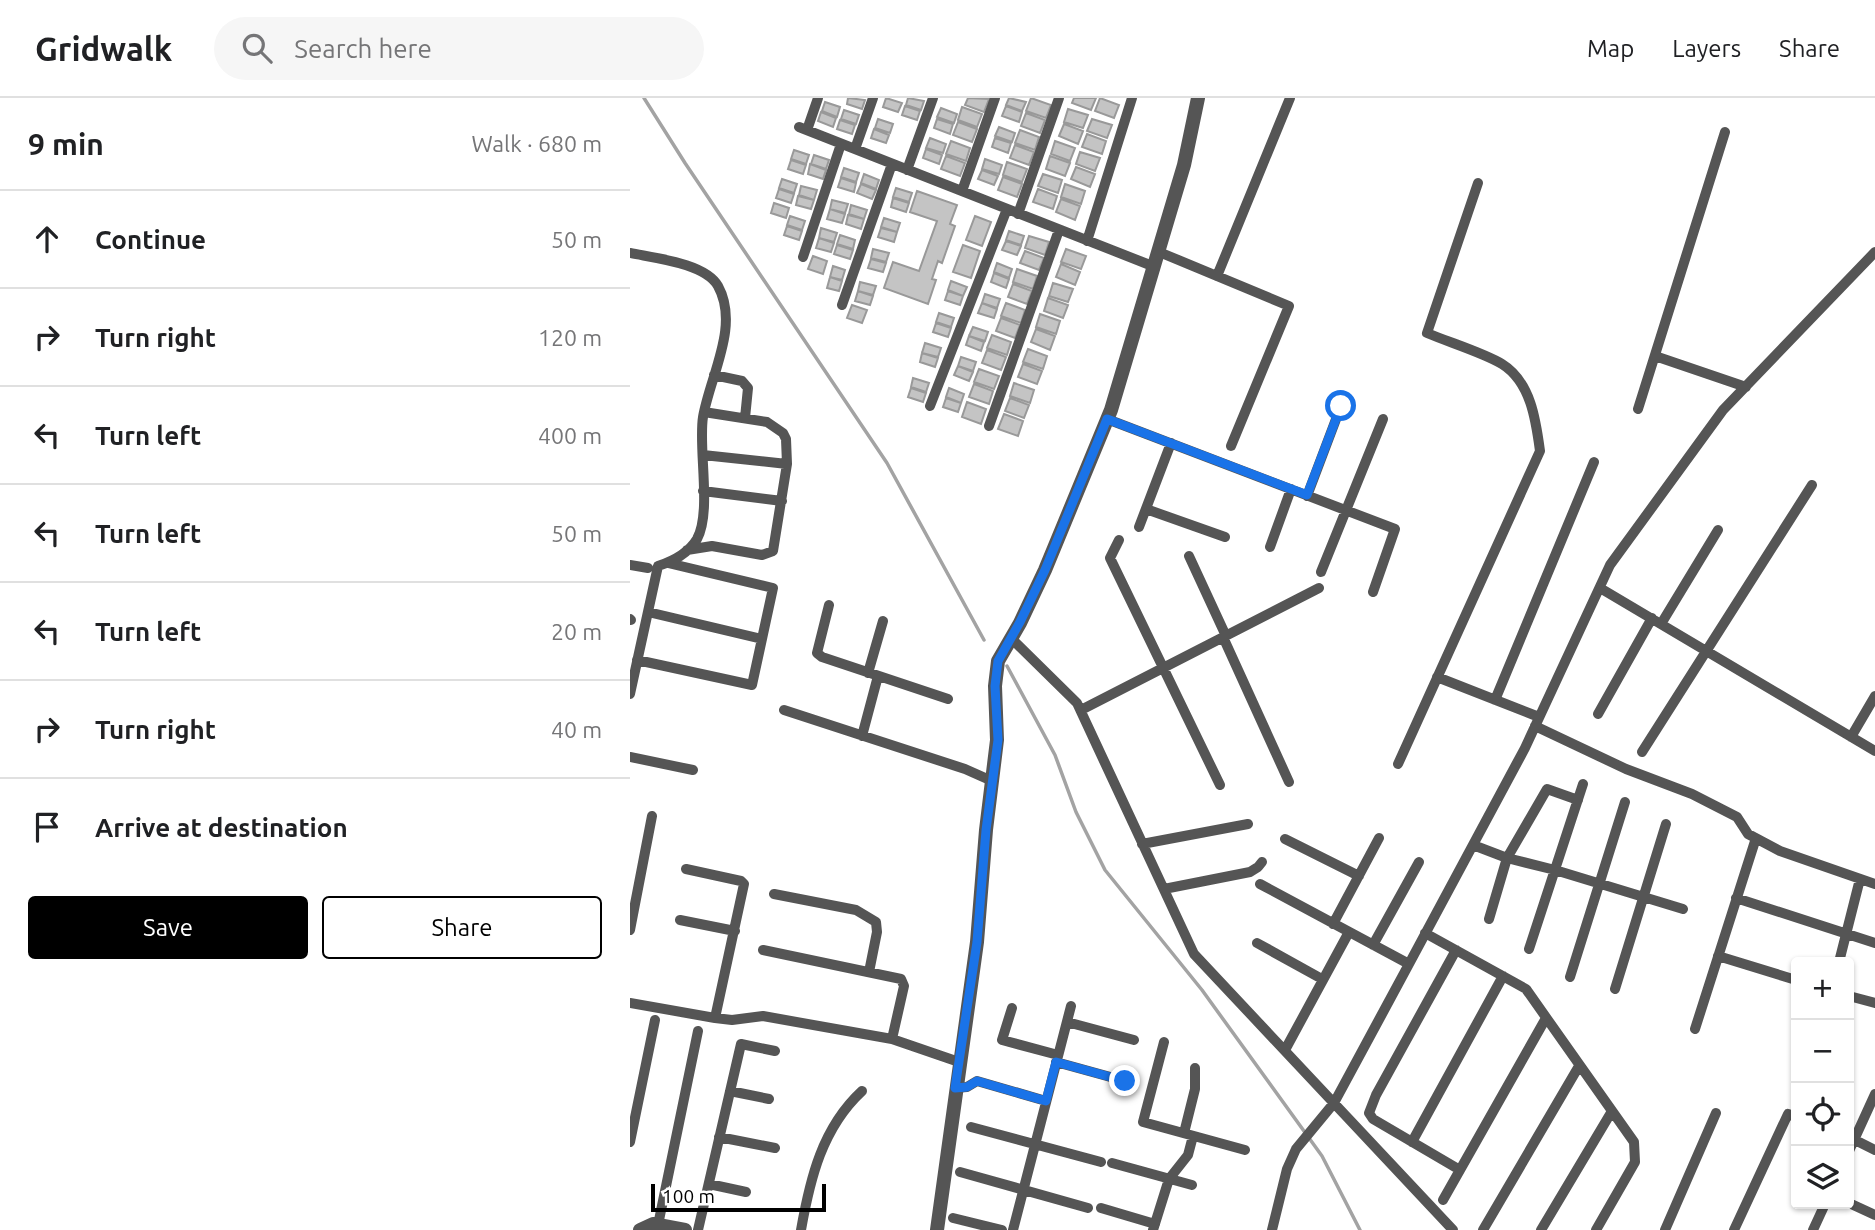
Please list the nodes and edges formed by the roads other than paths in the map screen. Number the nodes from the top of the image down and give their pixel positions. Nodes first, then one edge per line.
1 (818, 98) edge
2 (873, 98) edge
3 (933, 98) edge
4 (995, 98) edge
5 (1059, 98) edge
6 (1132, 98) edge
7 (1198, 98) edge
8 (1290, 98) edge
9 (1725, 132) dead end
10 (841, 144) junction
11 (855, 149) junction
12 (892, 164) junction
13 (907, 170) junction
14 (1478, 183) dead end
15 (962, 191) junction
16 (1013, 212) junction
17 (1059, 230) junction
18 (1087, 241) junction
19 (1159, 252) junction
20 (630, 253) edge
21 (1875, 253) edge
22 (803, 257) dead end
23 (1154, 267) junction
24 (1217, 276) junction
25 (842, 305) dead end
26 (1655, 356) junction
27 (714, 375) junction
28 (1746, 387) junction
29 (930, 405) dead end
30 (1341, 406) dead end
31 (1638, 409) dead end
32 (704, 412) junction
33 (745, 418) junction
34 (1107, 419) junction
35 (1383, 419) dead end
36 (989, 426) dead end
37 (1171, 443) junction
38 (1231, 446) dead end
39 (703, 455) junction
40 (1594, 462) dead end
41 (787, 464) junction
42 (1812, 485) dead end
43 (1291, 489) junction
44 (704, 491) junction
45 (1307, 495) junction
46 (782, 501) junction
47 (1146, 509) junction
48 (1347, 510) junction
49 (1139, 527) dead end
50 (1718, 530) dead end
51 (1225, 537) dead end
52 (1119, 540) dead end
53 (1270, 547) dead end
54 (687, 550) junction
55 (1189, 556) dead end
56 (668, 563) junction
57 (630, 565) edge
58 (648, 568) dead end
59 (1321, 572) dead end
60 (1600, 587) junction
61 (1319, 588) dead end
62 (1373, 592) dead end
63 (830, 606) dead end
64 (648, 612) junction
65 (883, 621) dead end
66 (1656, 621) junction
67 (1224, 636) junction
68 (1011, 638) junction
69 (762, 639) junction
70 (1707, 651) junction
71 (637, 660) junction
72 (1163, 668) junction
73 (873, 674) junction
74 (1437, 677) junction
75 (630, 694) edge
76 (1875, 696) edge
77 (948, 699) dead end
78 (1495, 699) junction
79 (783, 710) dead end
80 (1081, 710) junction
81 (1598, 714) dead end
82 (1537, 721) junction
83 (862, 736) junction
84 (1851, 737) junction
85 (1875, 751) edge
86 (1643, 752) dead end
87 (630, 757) edge
88 (1398, 764) dead end
89 (693, 770) dead end
90 (992, 781) junction
91 (1289, 782) dead end
92 (1583, 784) dead end
93 (1220, 785) dead end
94 (1578, 800) junction
95 (1625, 802) dead end
96 (652, 816) dead end
97 (1248, 824) dead end
98 (1666, 824) dead end
99 (1379, 838) dead end
100 (1756, 838) junction
101 (1284, 839) dead end
102 (1142, 844) junction
103 (1473, 845) junction
104 (1507, 858) junction
105 (1262, 862) dead end
106 (1419, 862) dead end
107 (686, 869) dead end
108 (1555, 870) junction
109 (1359, 876) junction
110 (1860, 879) junction
111 (1259, 884) dead end
112 (1599, 884) junction
113 (1875, 884) edge
114 (1164, 889) junction
115 (774, 894) dead end
116 (1643, 897) junction
117 (1736, 898) junction
118 (1683, 909) dead end
119 (1489, 919) dead end
120 (680, 920) dead end
121 (1333, 924) junction
122 (630, 930) edge
123 (735, 931) junction
124 (1349, 932) junction
125 (1425, 933) junction
126 (1846, 935) junction
127 (1257, 943) dead end
128 (1875, 943) edge
129 (1373, 945) junction
130 (1528, 949) dead end
131 (763, 950) dead end
132 (1456, 950) junction
133 (1718, 956) junction
134 (1840, 957) edge
135 (1409, 964) junction
136 (869, 972) junction
137 (1503, 976) junction
138 (1570, 977) dead end
139 (1322, 979) junction
140 (1791, 979) edge
141 (1615, 989) dead end
142 (1854, 997) edge
143 (630, 1003) edge
144 (1875, 1003) edge
145 (1071, 1006) dead end
146 (1012, 1008) dead end
147 (715, 1018) junction
148 (1546, 1018) junction
149 (656, 1020) dead end
150 (1067, 1022) junction
151 (1695, 1029) dead end
152 (698, 1031) dead end
153 (891, 1039) junction
154 (1134, 1040) dead end
155 (1164, 1042) dead end
156 (1285, 1050) junction
157 (775, 1051) dead end
158 (1057, 1059) junction
159 (959, 1062) junction
160 (1579, 1066) junction
161 (1195, 1068) dead end
162 (1125, 1081) dead end
163 (955, 1088) junction
164 (730, 1091) junction
165 (862, 1091) dead end
166 (1875, 1094) edge
167 (769, 1099) dead end
168 (1046, 1101) junction
169 (1334, 1103) junction
170 (1612, 1111) junction
171 (1716, 1113) dead end
172 (1791, 1115) edge
173 (971, 1127) dead end
174 (1854, 1132) edge
175 (1189, 1135) junction
176 (719, 1137) junction
177 (1854, 1140) edge
178 (630, 1142) edge
179 (1412, 1142) junction
180 (1035, 1144) junction
181 (775, 1148) dead end
182 (1245, 1150) dead end
183 (1875, 1150) edge
184 (1460, 1170) junction
185 (960, 1172) dead end
186 (1169, 1179) junction
187 (709, 1184) junction
188 (1192, 1185) dead end
189 (1023, 1190) junction
190 (746, 1192) dead end
191 (1443, 1200) dead end
192 (1854, 1205) edge
193 (1088, 1208) dead end
194 (1101, 1208) dead end
195 (1823, 1209) edge
196 (1875, 1215) edge
197 (953, 1218) dead end
198 (657, 1225) junction
199 (1154, 1227) edge
200 (640, 1230) edge
201 (685, 1230) edge
202 (698, 1230) edge
203 (801, 1230) edge
204 (937, 1230) edge
205 (1002, 1230) edge
206 (1013, 1230) edge
207 (1272, 1230) edge
208 (1452, 1230) edge
209 (1483, 1230) edge
210 (1541, 1230) edge
211 (1596, 1230) edge
212 (1665, 1230) edge
213 (1734, 1230) edge
214 (1813, 1230) edge

1 - 10 street
2 - 11 street
3 - 13 street
4 - 15 street
5 - 16 street
6 - 18 street
7 - 19 street
8 - 24 street
9 - 26 street
10 - 11 street
10 - 22 street
11 - 12 street
12 - 13 street
12 - 25 street
13 - 15 street
14 - 74 street
15 - 16 street
16 - 17 street
16 - 29 street
17 - 18 street
17 - 36 street
18 - 23 street
19 - 23 street
19 - 24 street
20 - 27 street
21 - 28 street
23 - 34 street
24 - 38 street
26 - 28 street
26 - 31 street
27 - 32 street
27 - 33 street
28 - 60 street
30 - 45 street
32 - 33 street
32 - 39 street
33 - 41 street
34 - 37 street
34 - 68 street
35 - 48 street
37 - 43 street
37 - 47 street
39 - 41 street
39 - 44 street
40 - 78 street
41 - 46 street
42 - 70 street
43 - 45 street
43 - 53 street
44 - 46 street
44 - 54 street
45 - 48 street
46 - 54 street
47 - 49 street
47 - 51 street
48 - 59 street
48 - 62 street
50 - 66 street
52 - 72 street
54 - 56 street
55 - 67 street
56 - 64 street
56 - 69 street
57 - 58 street
60 - 66 street
60 - 82 street
61 - 67 street
63 - 73 street
64 - 69 street
64 - 71 street
65 - 73 street
66 - 70 street
66 - 81 street
67 - 72 street
67 - 91 street
68 - 80 street
68 - 90 street
69 - 71 street
70 - 84 street
70 - 86 street
71 - 75 street
72 - 80 street
72 - 93 street
73 - 77 street
73 - 83 street
74 - 78 street
74 - 88 street
76 - 84 street
78 - 82 street
79 - 83 street
80 - 102 street
82 - 100 street
82 - 103 street
83 - 90 street
84 - 85 street
87 - 89 street
90 - 159 street
92 - 94 street
94 - 104 street
94 - 108 street
95 - 112 street
96 - 122 street
97 - 102 street
98 - 116 street
99 - 109 street
100 - 110 street
100 - 117 street
101 - 109 street
102 - 114 street
103 - 104 street
103 - 125 street
104 - 108 street
104 - 119 street
105 - 114 street
106 - 129 street
107 - 123 street
108 - 112 street
108 - 130 street
109 - 121 street
110 - 113 street
110 - 126 street
111 - 121 street
112 - 116 street
112 - 138 street
114 - 156 street
115 - 136 street
116 - 118 street
116 - 141 street
117 - 126 street
117 - 133 street
120 - 123 street
121 - 124 street
123 - 147 street
124 - 129 street
124 - 139 street
125 - 132 street
125 - 135 street
126 - 128 street
126 - 134 street
127 - 139 street
129 - 135 street
131 - 136 street
132 - 137 street
132 - 179 street
133 - 140 street
133 - 151 street
135 - 169 street
136 - 153 street
137 - 148 street
137 - 179 street
139 - 156 street
142 - 144 street
143 - 147 street
145 - 150 street
146 - 158 street
147 - 153 street
148 - 160 street
148 - 184 street
149 - 178 street
150 - 154 street
150 - 158 street
152 - 198 street
153 - 159 street
155 - 175 street
156 - 169 street
157 - 164 street
158 - 162 street
158 - 168 street
159 - 163 street
160 - 170 street
160 - 209 street
161 - 175 street
163 - 168 street
163 - 204 street
164 - 167 street
164 - 176 street
165 - 203 street
166 - 174 street
168 - 180 street
169 - 207 street
169 - 208 street
170 - 210 street
170 - 211 street
171 - 212 street
172 - 213 street
173 - 180 street
175 - 182 street
175 - 186 street
176 - 181 street
176 - 187 street
177 - 183 street
179 - 184 street
180 - 186 street
180 - 189 street
184 - 191 street
185 - 189 street
186 - 188 street
186 - 199 street
187 - 190 street
187 - 202 street
189 - 193 street
189 - 206 street
192 - 196 street
194 - 199 street
195 - 214 street
197 - 205 street
198 - 200 street
198 - 201 street

